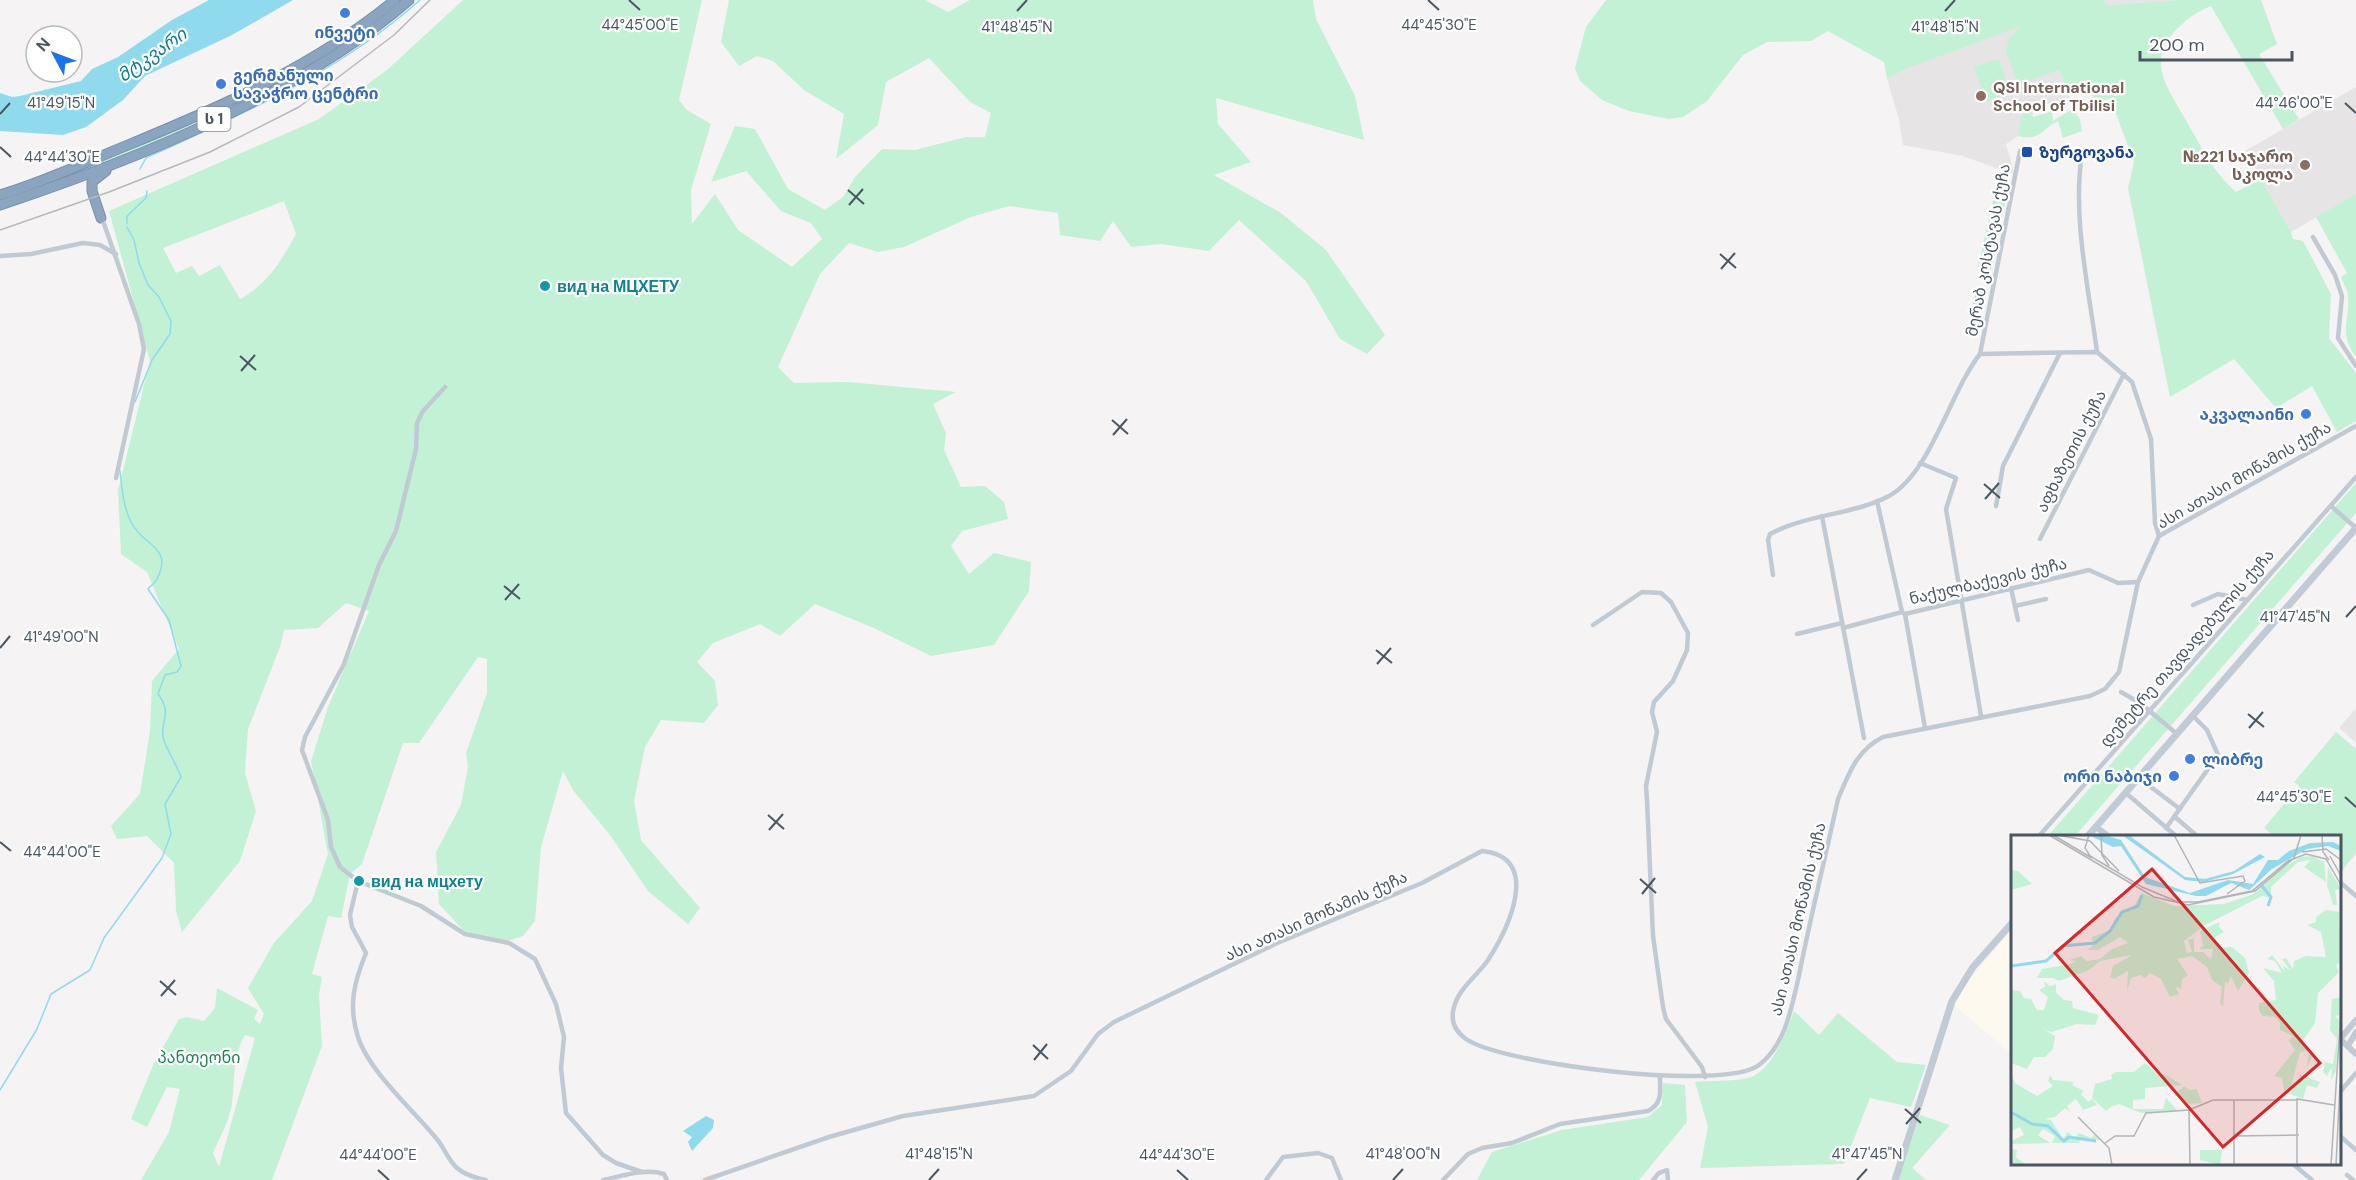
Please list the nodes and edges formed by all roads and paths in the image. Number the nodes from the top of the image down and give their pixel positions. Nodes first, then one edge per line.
1 (395, 0) edge
2 (409, 0) edge
3 (2020, 151) dead end
4 (2082, 154) dead end
5 (125, 158) junction
6 (67, 182) junction
7 (92, 191) junction
8 (0, 195) edge
9 (0, 205) edge
10 (101, 218) joint
11 (2313, 237) dead end
12 (116, 254) junction
13 (0, 256) edge
14 (2097, 352) junction
15 (2060, 353) junction
16 (1980, 354) junction
17 (2356, 366) edge
18 (2124, 375) junction
19 (445, 387) dead end
20 (2356, 426) edge
21 (1920, 463) junction
22 (2356, 477) edge
23 (116, 478) dead end
24 (1877, 501) junction
25 (1996, 506) dead end
26 (2331, 506) junction
27 (1822, 516) junction
28 (2356, 528) edge
29 (2159, 536) junction
30 (2040, 539) dead end
31 (1773, 575) dead end
32 (2138, 582) junction
33 (2011, 588) junction
34 (2046, 599) dead end
35 (1960, 600) junction
36 (2247, 600) junction
37 (2193, 605) dead end
38 (2015, 606) junction
39 (1903, 613) junction
40 (2018, 620) dead end
41 (1593, 625) dead end
42 (1842, 626) junction
43 (1797, 634) dead end
44 (2121, 692) dead end
45 (2150, 711) junction
46 (1981, 716) junction
47 (2193, 716) junction
48 (1925, 728) junction
49 (2177, 734) junction
50 (1864, 738) dead end
51 (2139, 778) junction
52 (2126, 793) junction
53 (2180, 809) junction
54 (2175, 817) junction
55 (2096, 827) junction
56 (2166, 828) junction
57 (2041, 835) edge
58 (2090, 835) edge
59 (2106, 835) edge
60 (2174, 835) edge
61 (2195, 835) edge
62 (358, 881) junction
63 (2341, 883) dead end
64 (2356, 896) edge
65 (2011, 927) edge
66 (2356, 1020) edge
67 (2356, 1032) edge
68 (2341, 1038) edge
69 (2341, 1040) edge
70 (2348, 1046) junction
71 (2356, 1054) edge
72 (2356, 1073) edge
73 (1660, 1076) junction
74 (1705, 1077) junction
75 (2341, 1091) edge
76 (2341, 1137) edge
77 (2356, 1150) edge
78 (2294, 1165) edge
79 (642, 1172) junction
80 (2347, 1175) dead end
81 (486, 1180) edge
82 (603, 1180) edge
83 (667, 1180) edge
84 (705, 1180) edge
85 (1266, 1180) edge
86 (1341, 1180) edge
87 (1443, 1180) edge
88 (1653, 1180) edge
89 (1668, 1180) edge
90 (1895, 1180) edge
91 (2312, 1180) edge
92 (2353, 1180) edge

1 - 8 highway, ს 1
2 - 5 highway, ს 1
3 - 16 street, მერაბ კოსტავას ქუჩა
4 - 14 street
5 - 6 highway, ს 1
5 - 7 highway
6 - 7 highway
6 - 9 highway, ს 1
7 - 10 highway
10 - 12 street
11 - 17 street
12 - 13 street
12 - 23 street
14 - 15 street
14 - 18 street
15 - 16 street
15 - 25 street
16 - 21 street
18 - 29 street
18 - 30 street, აფხაზეთის ქუჩა
19 - 62 street
20 - 29 street, ასი ათასი მოწამის ქუჩა
21 - 24 street
21 - 35 street
22 - 26 street, დემეტრე თავდადებულის ქუჩა
24 - 27 street
24 - 39 street
26 - 28 street
26 - 36 street, დემეტრე თავდადებულის ქუჩა
27 - 31 street
27 - 42 street
28 - 47 main road
29 - 32 street, ასი ათასი მოწამის ქუჩა
32 - 33 street, ნაქულბაქევის ქუჩა
32 - 46 street, ასი ათასი მოწამის ქუჩა
33 - 35 street, ნაქულბაქევის ქუჩა
33 - 38 street
34 - 38 street
35 - 39 street, ნაქულბაქევის ქუჩა
35 - 46 street
36 - 37 street
36 - 45 street, დემეტრე თავდადებულის ქუჩა
38 - 40 street
39 - 42 street, ნაქულბაქევის ქუჩა
39 - 48 street
41 - 74 street
42 - 43 street, ნაქულბაქევის ქუჩა
42 - 50 street
44 - 45 street
45 - 49 street
45 - 57 street, დემეტრე თავდადებულის ქუჩა
46 - 48 street, ასი ათასი მოწამის ქუჩა
47 - 49 main road
47 - 53 street
48 - 74 street, ასი ათასი მოწამის ქუჩა
49 - 51 main road
51 - 52 main road
51 - 53 street
52 - 55 main road
52 - 56 street
53 - 54 street
54 - 56 street
54 - 61 street
55 - 58 main road
55 - 59 street
56 - 60 street
62 - 79 street
62 - 81 street
63 - 64 street
65 - 90 main road
66 - 68 street
67 - 70 street
69 - 70 street
70 - 71 street
72 - 75 street
73 - 74 street, ასი ათასი მოწამის ქუჩა
73 - 84 street, ასი ათასი მოწამის ქუჩა
73 - 87 street
76 - 77 street
78 - 91 street
79 - 82 street
79 - 83 street
80 - 92 street
85 - 86 street
88 - 89 street

